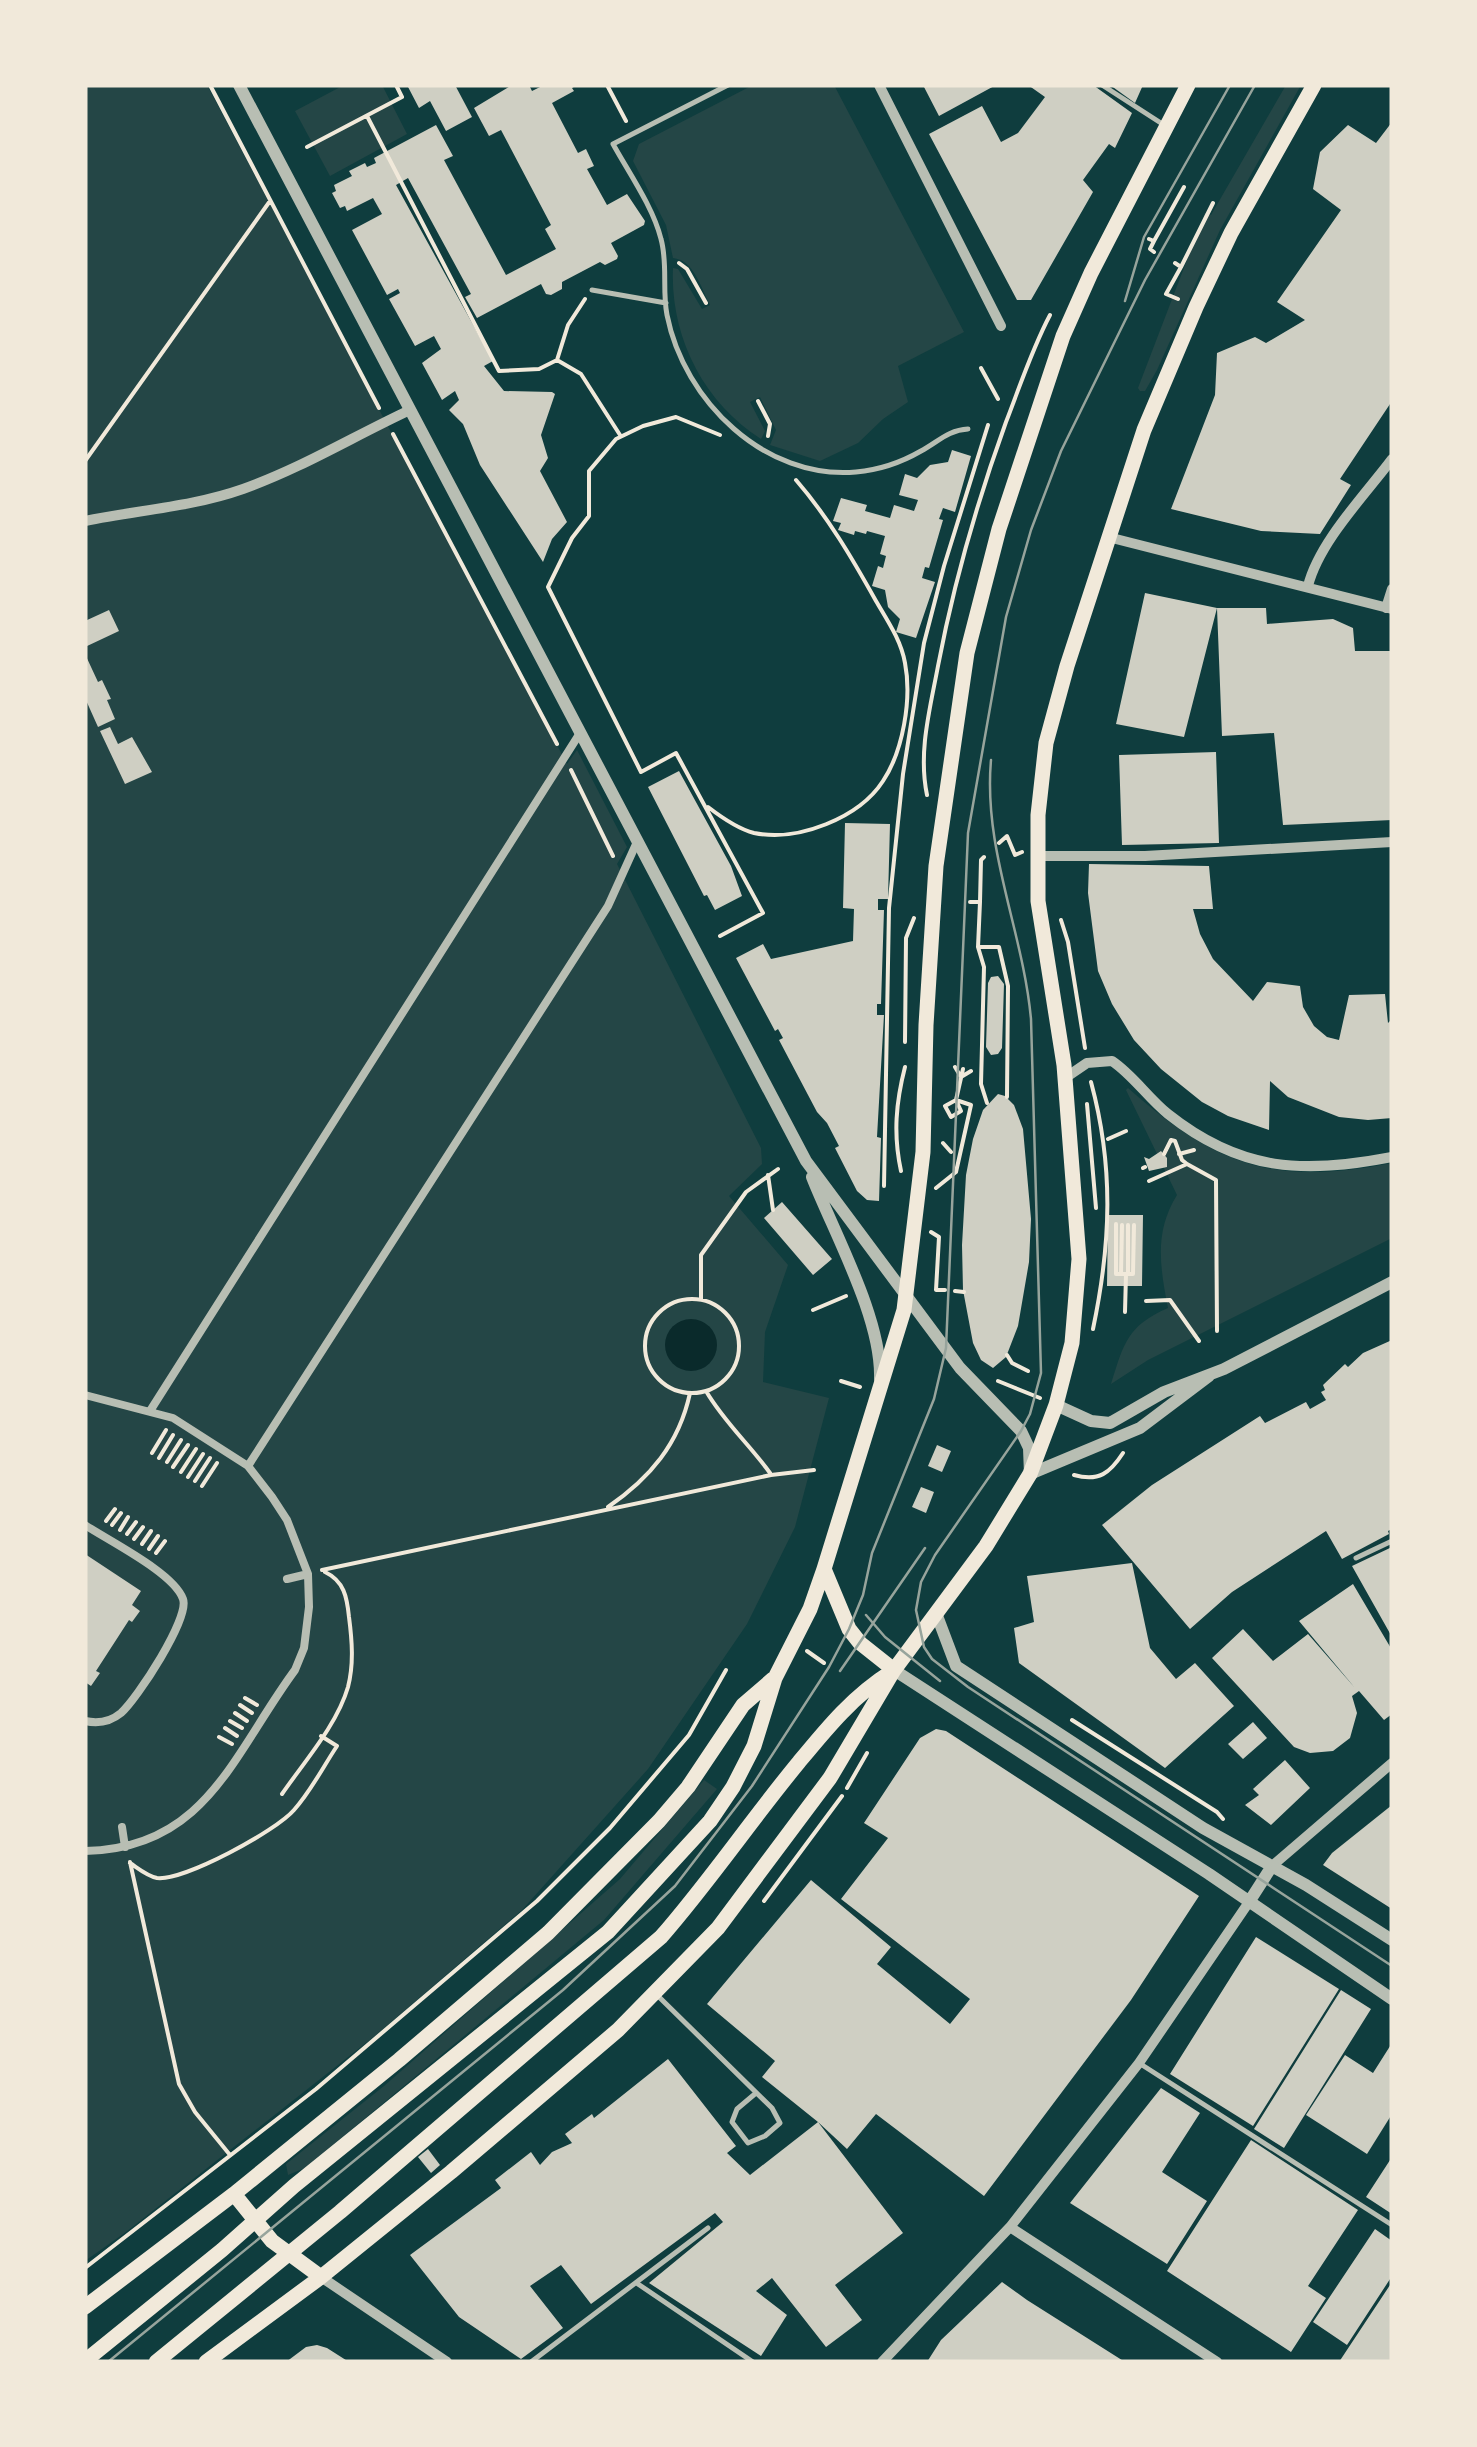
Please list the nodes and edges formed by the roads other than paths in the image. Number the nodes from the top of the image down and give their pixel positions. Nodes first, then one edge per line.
1 (239, 85) edge
2 (728, 85) edge
3 (879, 85) edge
4 (1102, 85) edge
5 (1188, 85) edge
6 (1314, 85) edge
7 (1167, 127) junction
8 (592, 290) road end
9 (666, 304) junction
10 (1002, 326) dead end
11 (410, 410) junction
12 (968, 429) dead end
13 (1392, 459) edge
14 (85, 522) edge
15 (1108, 537) junction
16 (1308, 586) junction
17 (1392, 589) edge
18 (1389, 608) edge
19 (580, 733) junction
20 (637, 842) junction
21 (1392, 842) edge
22 (1030, 854) junction
23 (1066, 1078) junction
24 (1392, 1157) edge
25 (806, 1161) junction
26 (1392, 1282) edge
27 (906, 1295) junction
28 (1209, 1376) junction
29 (85, 1395) edge
30 (880, 1395) junction
31 (1056, 1405) junction
32 (150, 1411) junction
33 (248, 1466) junction
34 (1030, 1474) junction
35 (85, 1526) edge
36 (1392, 1540) edge
37 (1356, 1558) dead end
38 (824, 1569) junction
39 (308, 1574) junction
40 (287, 1579) dead end
41 (936, 1613) junction
42 (894, 1670) junction
43 (775, 1678) junction
44 (85, 1721) edge
45 (1392, 1763) edge
46 (122, 1827) dead end
47 (126, 1848) junction
48 (85, 1851) edge
49 (1272, 1866) junction
50 (1249, 1902) junction
51 (1392, 1940) edge
52 (656, 1994) junction
53 (1392, 2000) edge
54 (1139, 2063) junction
55 (756, 2093) junction
56 (234, 2194) junction
57 (254, 2222) junction
58 (1392, 2225) edge
59 (1010, 2227) junction
60 (708, 2228) dead end
61 (289, 2254) junction
62 (321, 2277) junction
63 (638, 2284) junction
64 (85, 2307) edge
65 (85, 2361) edge
66 (156, 2362) edge
67 (206, 2362) edge
68 (447, 2362) edge
69 (531, 2362) edge
70 (753, 2362) edge
71 (882, 2362) edge
72 (1218, 2362) edge

1 - 11 street
2 - 9 lane
3 - 10 street
4 - 7 lane
5 - 7 main road
6 - 15 main road
7 - 27 main road
8 - 9 lane
9 - 12 lane
11 - 14 street
11 - 19 street
13 - 16 street
15 - 16 street
15 - 22 main road
16 - 18 street
17 - 18 street
19 - 20 street
19 - 32 street
20 - 25 street
20 - 33 street
21 - 22 street
22 - 23 main road
23 - 24 street
23 - 31 main road
25 - 27 street
25 - 30 street
26 - 28 street
27 - 30 main road
27 - 34 street
28 - 31 street
28 - 34 street
29 - 32 street
30 - 38 main road
31 - 34 main road
32 - 33 street
33 - 39 street
34 - 41 main road
35 - 44 street
36 - 37 lane
38 - 42 main road
38 - 43 main road
39 - 40 street
39 - 47 street
41 - 42 main road
41 - 49 street
42 - 50 street
42 - 52 main road
42 - 61 main road
43 - 56 main road
43 - 57 main road
45 - 49 street
46 - 47 street
47 - 48 street
49 - 50 street
49 - 51 street
50 - 53 street
50 - 54 street
52 - 55 lane
52 - 62 main road
54 - 58 lane
54 - 59 street
55 - 55 lane
56 - 57 main road
56 - 64 main road
57 - 61 main road
57 - 65 main road
59 - 71 street
59 - 72 street
60 - 63 lane
61 - 62 main road
61 - 66 main road
62 - 67 main road
62 - 68 street
63 - 69 lane
63 - 70 lane

